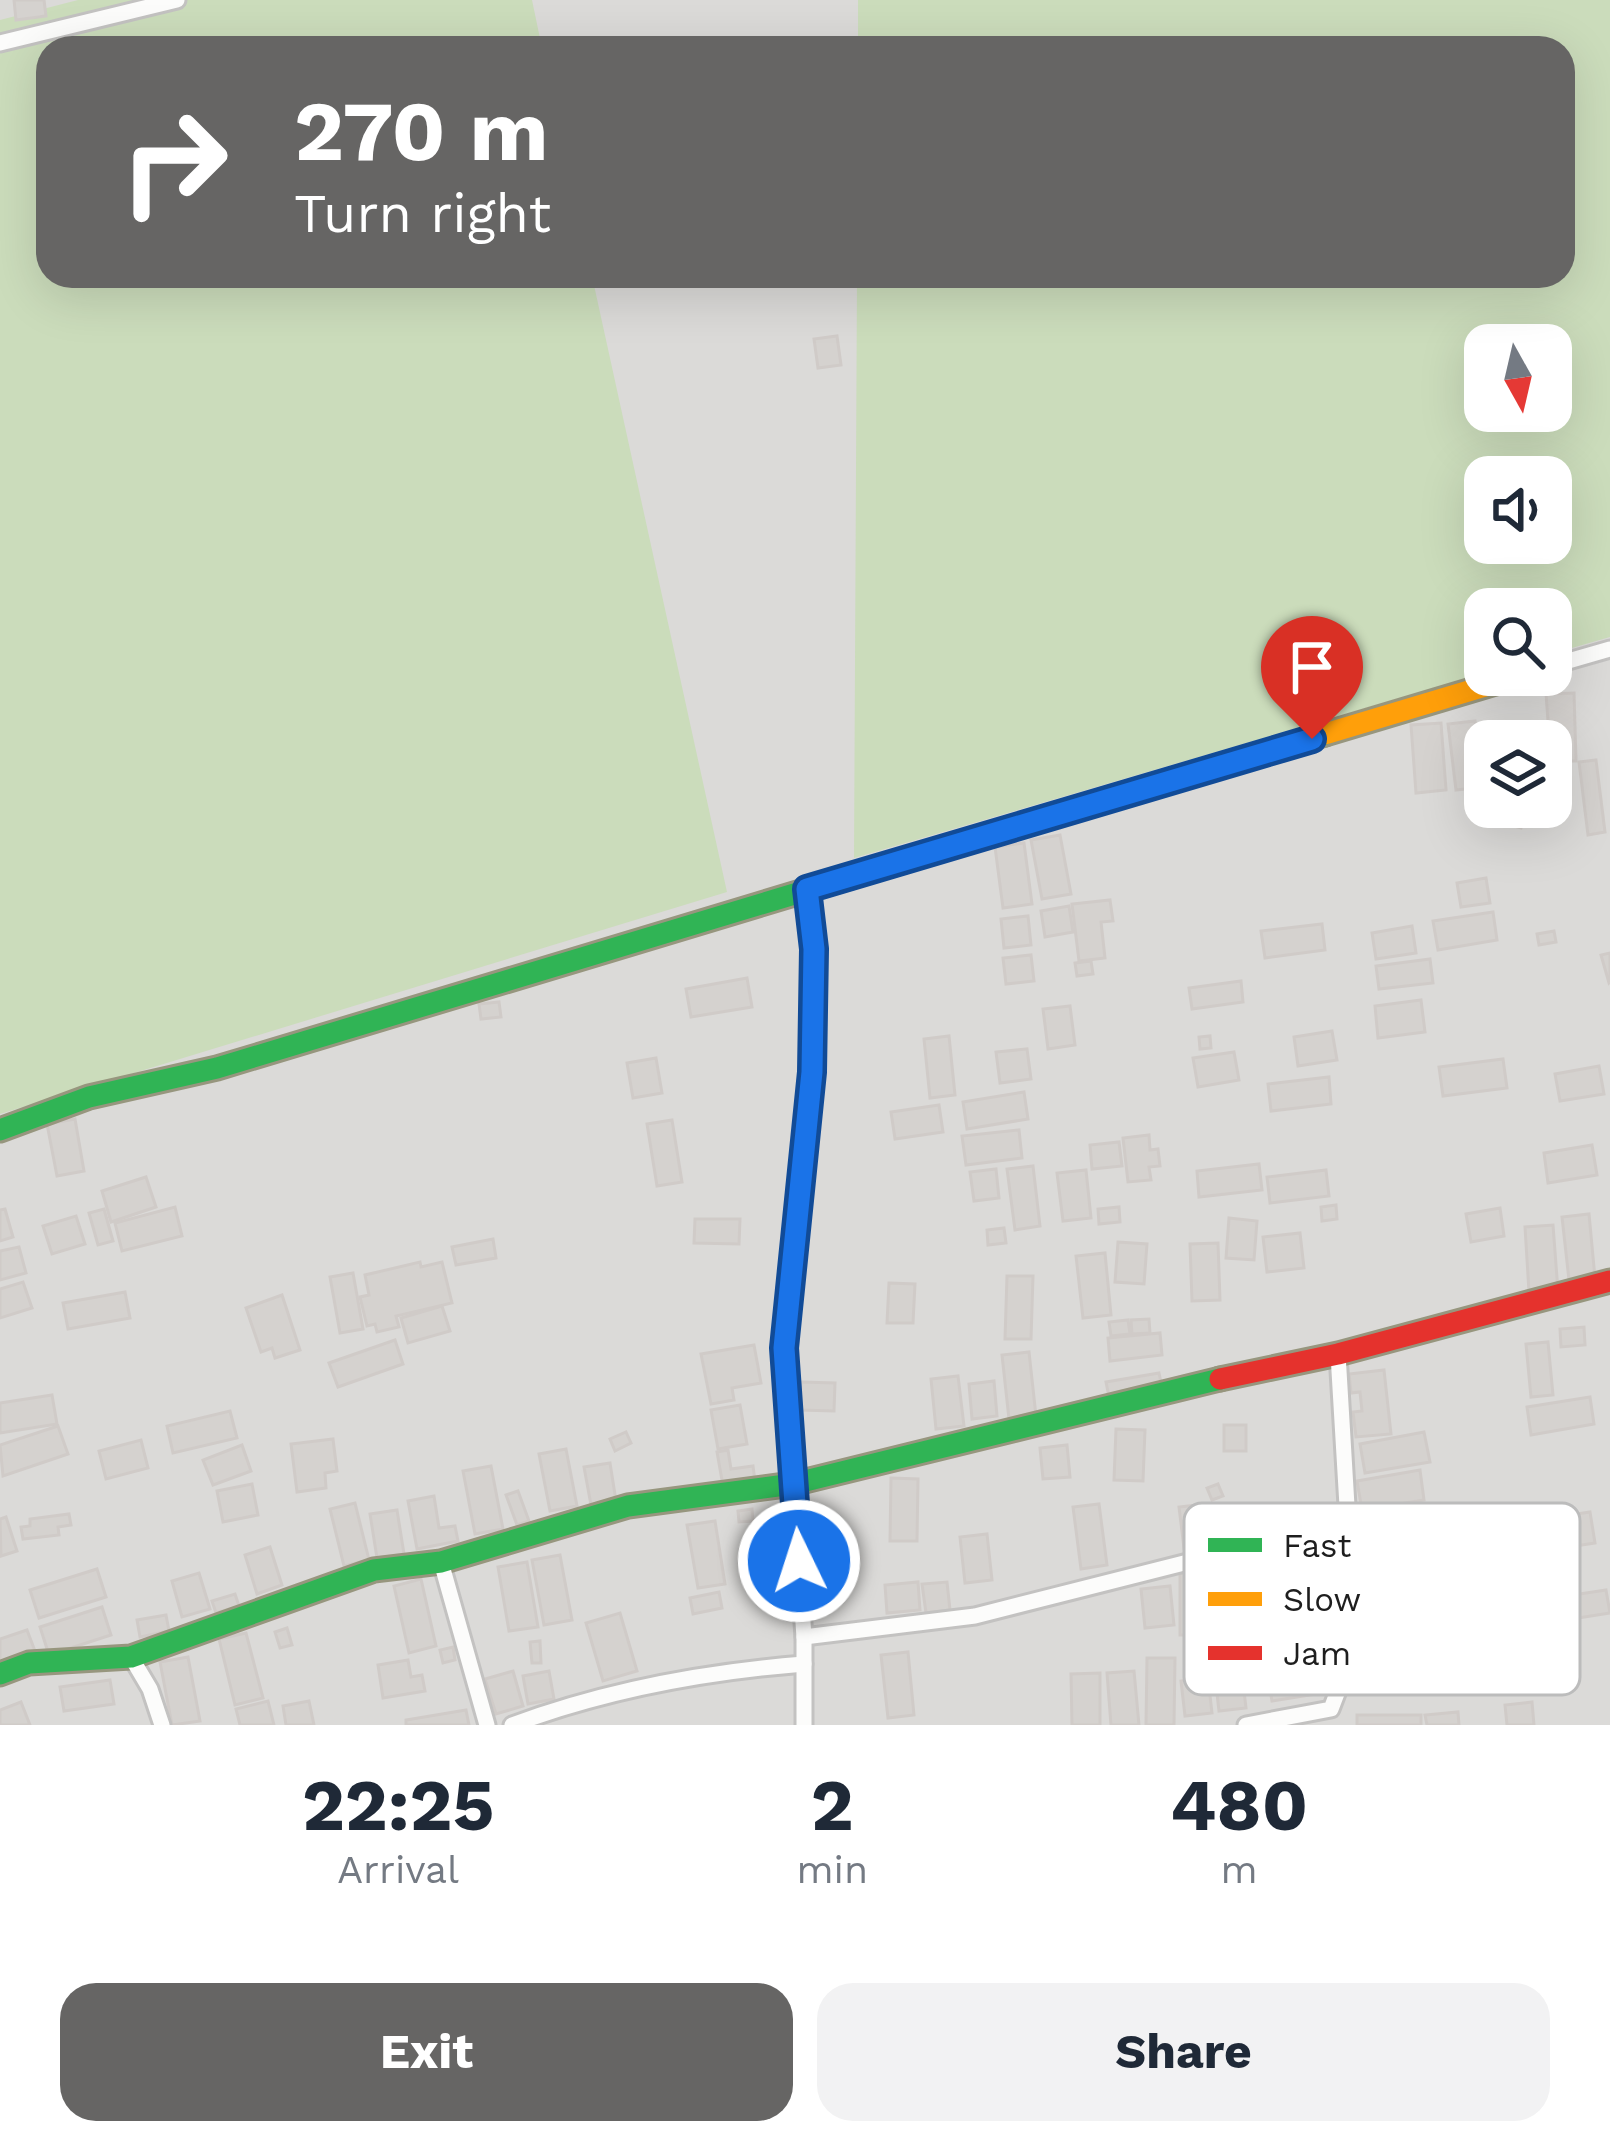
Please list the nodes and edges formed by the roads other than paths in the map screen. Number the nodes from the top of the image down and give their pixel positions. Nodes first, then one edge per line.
1 (177, 0) edge
2 (110, 8) edge
3 (0, 43) edge
4 (1610, 649) edge
5 (1572, 661) edge
6 (1464, 692) edge
7 (807, 889) junction
8 (0, 1130) edge
9 (1610, 1281) edge
10 (1338, 1354) junction
11 (793, 1484) junction
12 (1347, 1503) edge
13 (441, 1562) junction
14 (1184, 1563) edge
15 (804, 1637) junction
16 (131, 1657) junction
17 (804, 1664) junction
18 (0, 1674) edge
19 (1336, 1695) edge
20 (162, 1725) edge
21 (487, 1725) edge
22 (512, 1725) edge
23 (804, 1725) edge
24 (1246, 1725) edge

1 - 2 street
2 - 3 street
4 - 5 street
6 - 7 street
7 - 8 street
7 - 11 street
9 - 10 street
10 - 11 street
10 - 12 street
11 - 13 street
11 - 15 street
13 - 16 street
13 - 21 street
14 - 15 street
15 - 17 street
16 - 18 street
16 - 20 street
17 - 22 street
17 - 23 street
19 - 24 street

